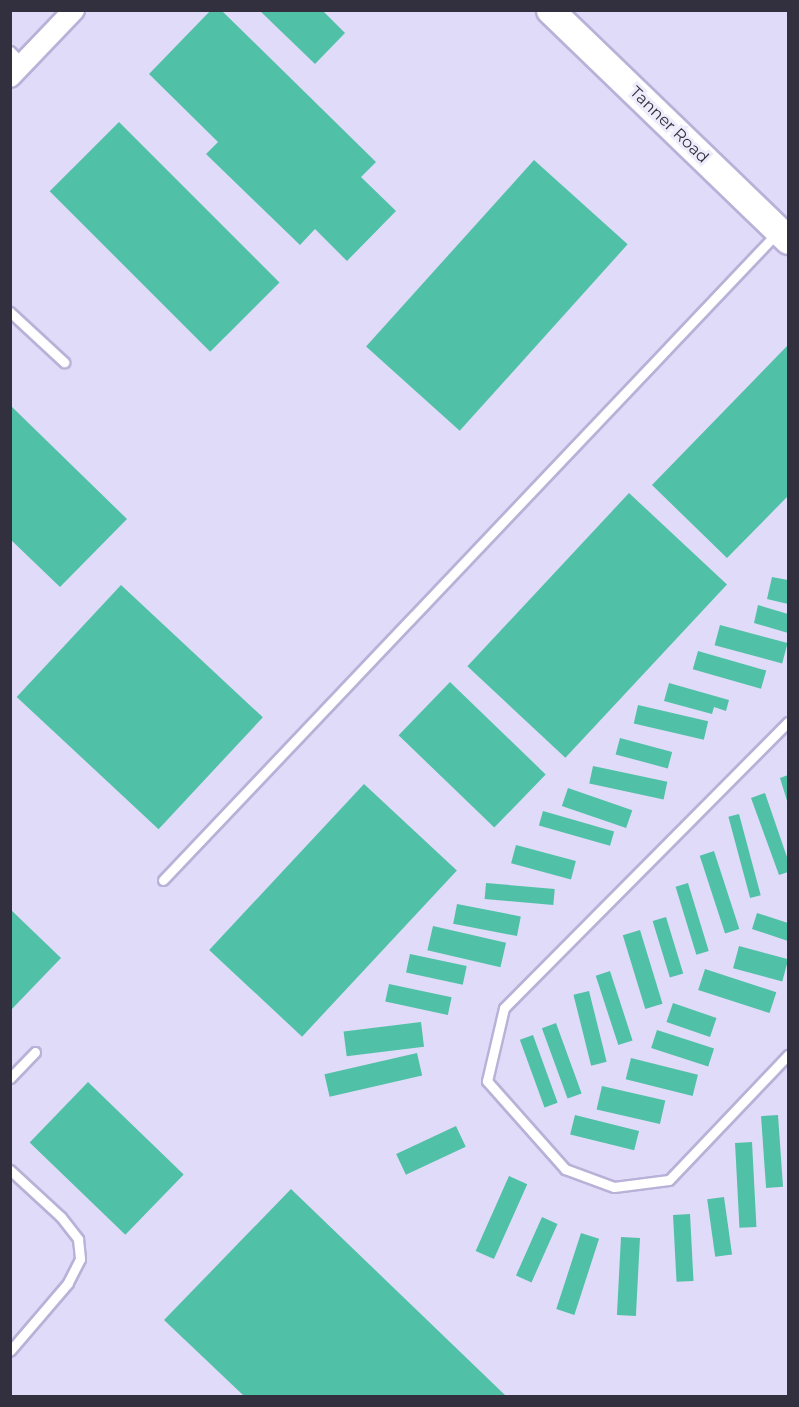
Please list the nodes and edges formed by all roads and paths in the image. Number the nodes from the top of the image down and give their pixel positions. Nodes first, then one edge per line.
1 (550, 10) edge
2 (69, 12) edge
3 (15, 64) edge
4 (784, 236) edge
5 (10, 312) edge
6 (64, 362) dead end
7 (789, 722) edge
8 (163, 880) dead end
9 (35, 1052) dead end
10 (789, 1055) edge
11 (10, 1078) edge
12 (10, 1170) edge
13 (10, 1351) edge

1 - 4 main road, Tanner Road
2 - 3 street
4 - 8 lane
5 - 6 lane
7 - 10 lane
9 - 11 lane
12 - 13 lane

